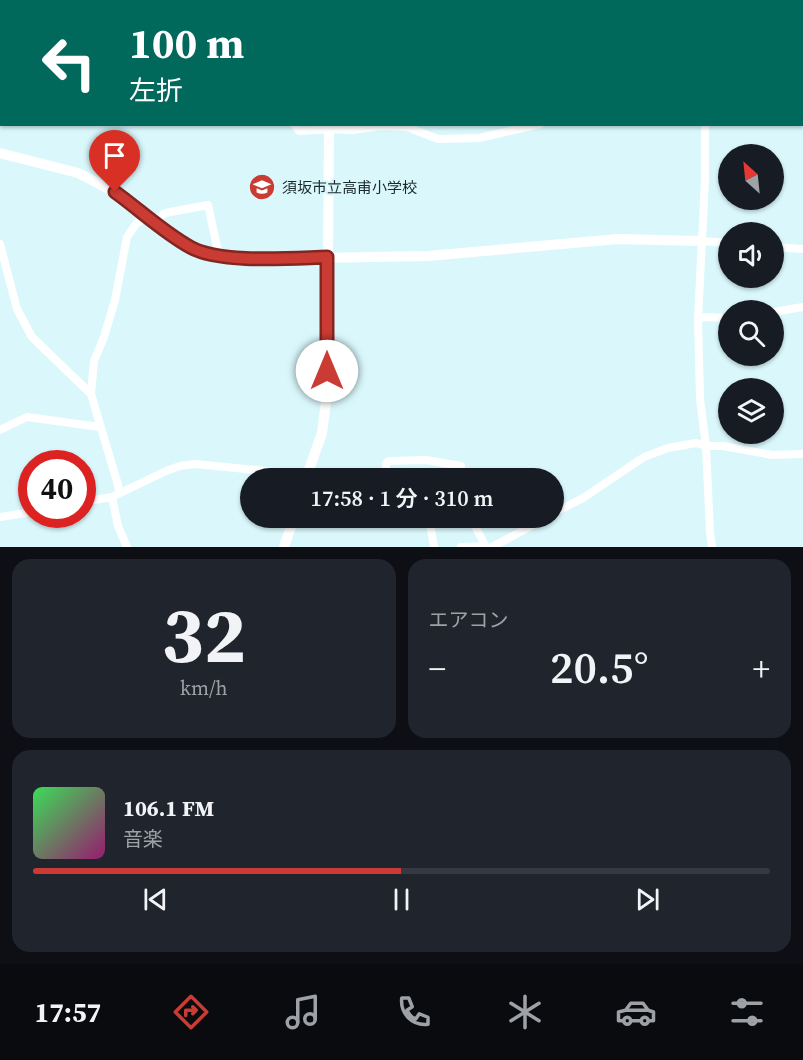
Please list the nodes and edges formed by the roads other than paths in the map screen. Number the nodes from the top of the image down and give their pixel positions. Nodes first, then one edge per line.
1 (295, 126) edge
2 (381, 126) edge
3 (381, 126) edge
4 (531, 126) edge
5 (705, 126) edge
6 (329, 127) edge
7 (0, 153) edge
8 (151, 219) junction
9 (701, 241) junction
10 (718, 242) edge
11 (0, 244) edge
12 (784, 248) edge
13 (803, 249) edge
14 (219, 256) junction
15 (327, 257) junction
16 (803, 307) edge
17 (784, 310) edge
18 (718, 318) edge
19 (698, 319) junction
20 (92, 394) junction
21 (100, 427) junction
22 (0, 430) edge
23 (706, 446) junction
24 (803, 454) edge
25 (240, 468) edge
26 (310, 468) edge
27 (386, 468) edge
28 (461, 468) edge
29 (115, 495) junction
30 (96, 499) edge
31 (564, 508) edge
32 (18, 514) edge
33 (0, 517) edge
34 (291, 528) edge
35 (430, 528) edge
36 (477, 528) edge
37 (526, 528) edge
38 (433, 546) edge
39 (127, 547) edge
40 (284, 547) edge
41 (462, 547) edge
42 (488, 547) edge
43 (712, 547) edge

1 - 6 street
2 - 6 street
3 - 4 street
5 - 9 street
6 - 15 street
7 - 8 street
8 - 14 street
8 - 14 street
8 - 20 street
9 - 10 street
9 - 15 street
9 - 19 street
11 - 20 street
12 - 13 street
14 - 15 street
15 - 26 street
16 - 17 street
18 - 19 street
19 - 23 street
20 - 21 street
21 - 22 street
21 - 29 street
23 - 24 street
23 - 31 street
23 - 43 street
25 - 29 street
27 - 28 street
29 - 30 street
29 - 39 street
32 - 33 street
34 - 40 street
35 - 38 street
36 - 42 street
37 - 42 street
41 - 42 street

